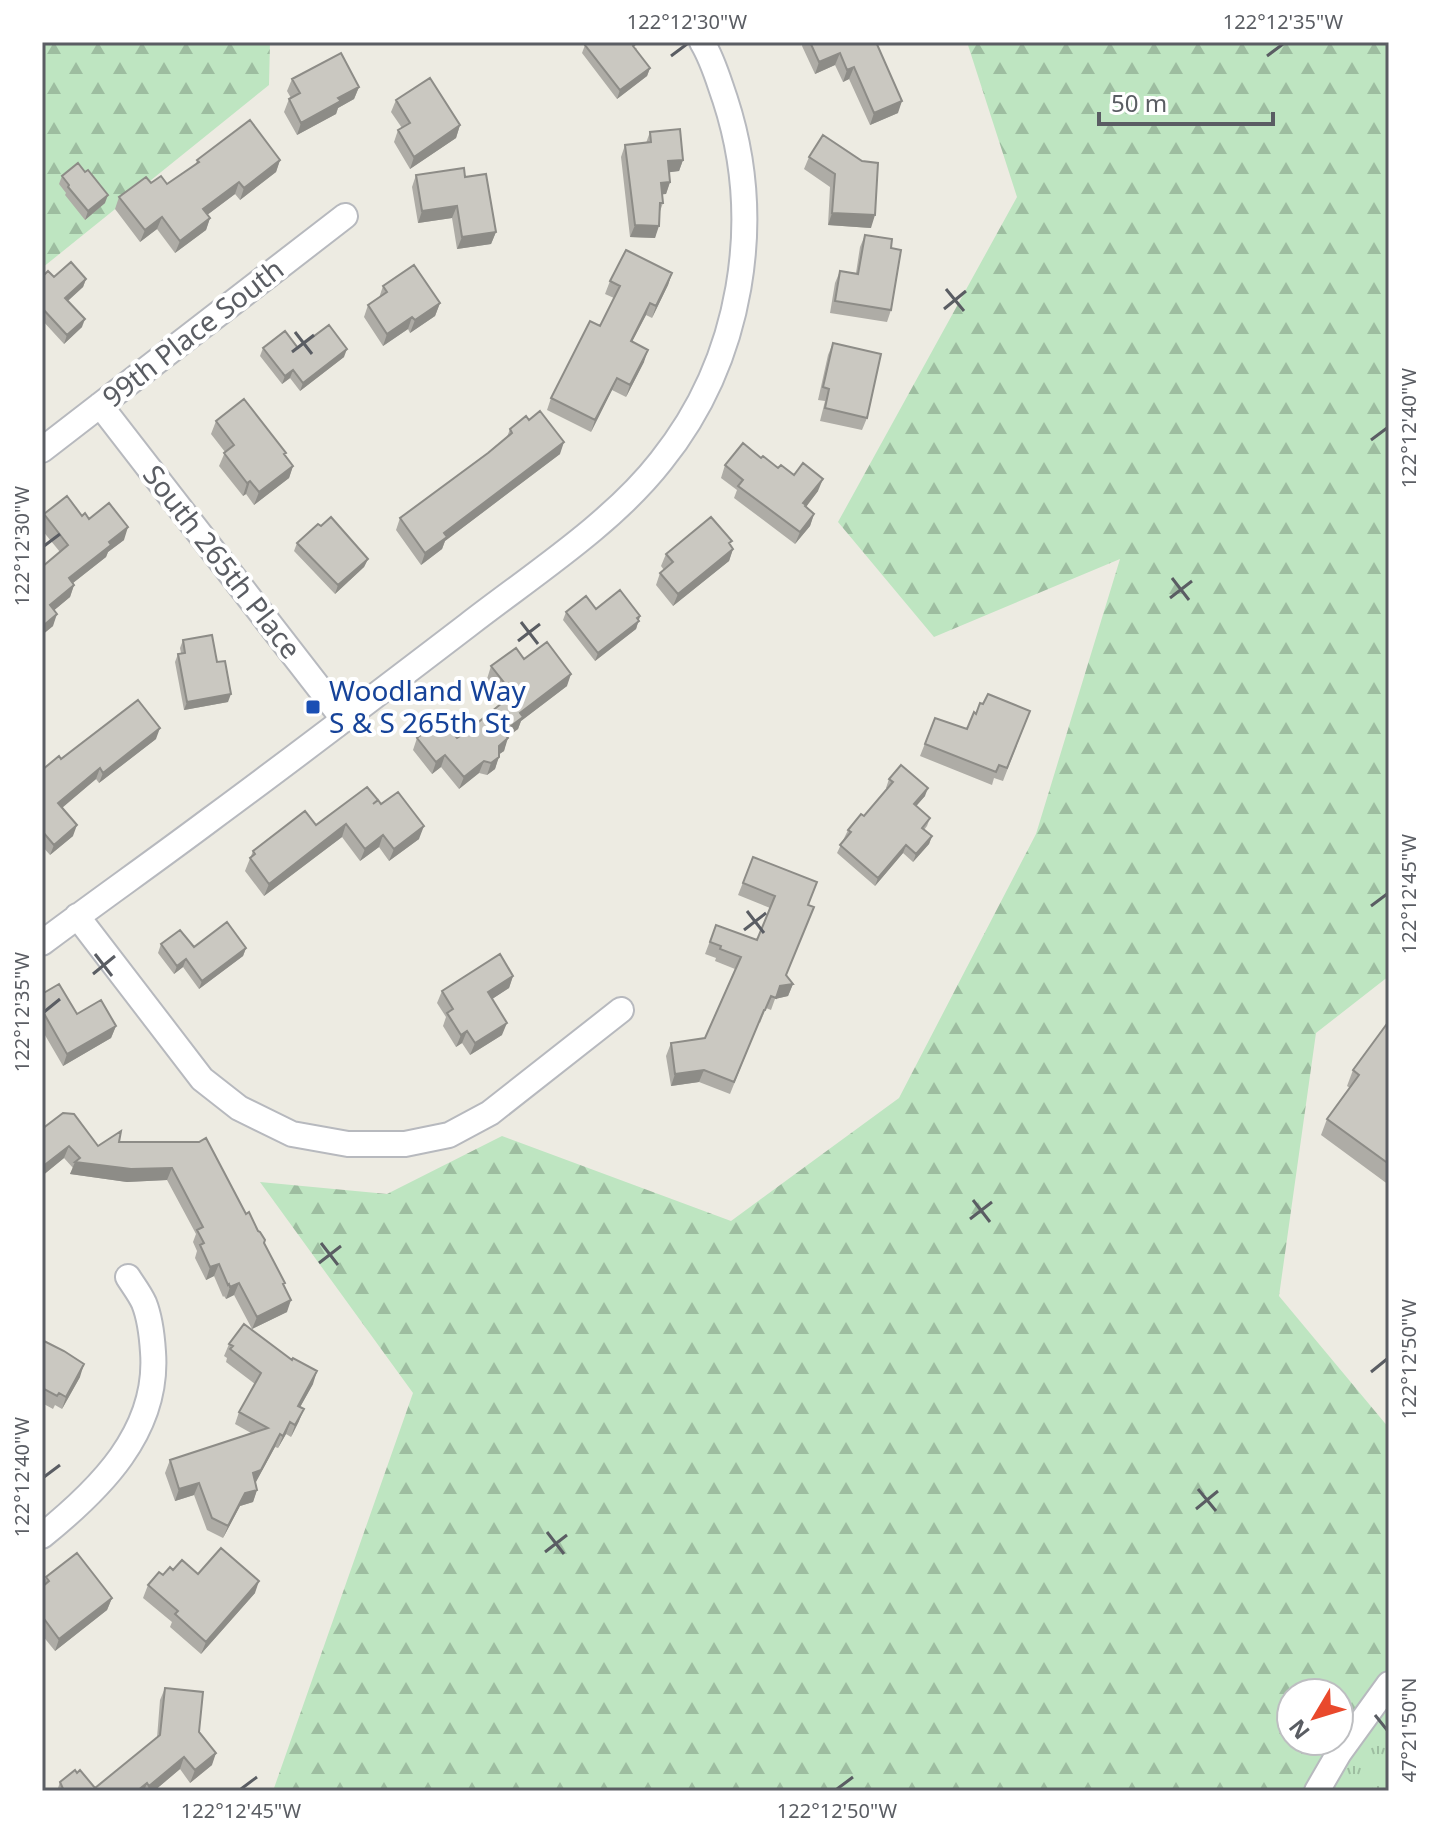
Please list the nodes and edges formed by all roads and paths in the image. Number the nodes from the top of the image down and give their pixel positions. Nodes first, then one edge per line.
1 (702, 42) edge
2 (345, 216) dead end
3 (100, 405) junction
4 (42, 450) edge
5 (344, 720) junction
6 (77, 916) junction
7 (42, 943) edge
8 (621, 1010) dead end
9 (128, 1277) dead end
10 (42, 1536) edge
11 (1389, 1684) edge
12 (1317, 1791) edge

1 - 5 street
2 - 3 street, 99th Place South
3 - 4 street, 99th Place South
3 - 5 street, South 265th Place
5 - 6 street
6 - 7 street
6 - 8 street
9 - 10 street
11 - 12 street

